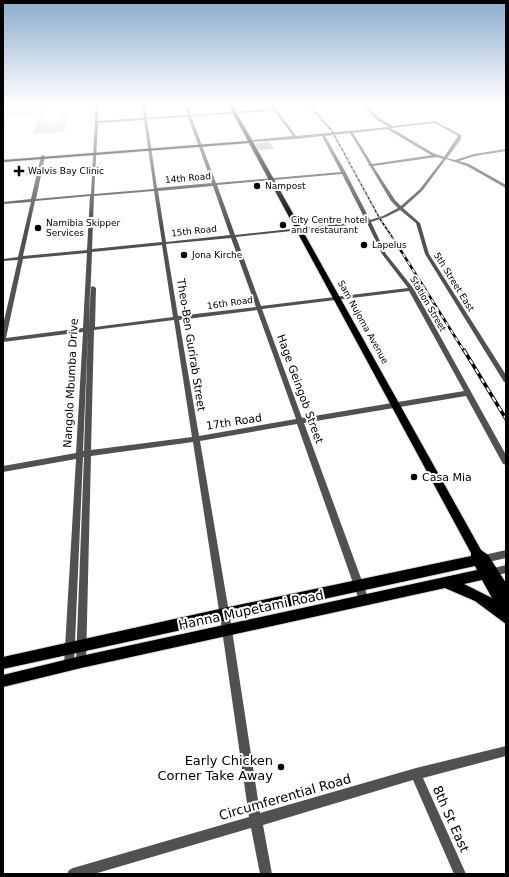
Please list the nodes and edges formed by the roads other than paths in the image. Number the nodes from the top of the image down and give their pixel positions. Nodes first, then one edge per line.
1 (96, 144) edge
2 (148, 144) edge
3 (213, 144) edge
4 (252, 144) edge
5 (328, 144) edge
6 (357, 144) edge
7 (417, 144) edge
8 (455, 144) edge
9 (200, 145) junction
10 (149, 150) junction
11 (506, 151) edge
12 (96, 153) junction
13 (436, 156) junction
14 (43, 157) junction
15 (444, 158) junction
16 (3, 160) edge
17 (458, 162) junction
18 (370, 165) junction
19 (344, 173) junction
20 (270, 178) junction
21 (506, 183) edge
22 (214, 184) junction
23 (506, 187) edge
24 (156, 188) junction
25 (95, 194) junction
26 (33, 200) junction
27 (3, 203) edge
28 (401, 208) junction
29 (368, 222) junction
30 (297, 228) junction
31 (233, 235) junction
32 (164, 242) junction
33 (92, 250) junction
34 (22, 258) junction
35 (3, 260) edge
36 (411, 289) junction
37 (337, 298) junction
38 (258, 308) junction
39 (177, 319) junction
40 (89, 330) junction
41 (3, 339) edge
42 (506, 380) edge
43 (468, 393) junction
44 (395, 405) junction
45 (299, 422) junction
46 (195, 439) junction
47 (88, 454) junction
48 (79, 455) junction
49 (506, 462) edge
50 (3, 469) edge
51 (506, 554) edge
52 (479, 557) junction
53 (506, 569) edge
54 (489, 573) junction
55 (447, 583) junction
56 (359, 585) junction
57 (506, 594) edge
58 (364, 600) junction
59 (506, 612) edge
60 (224, 614) junction
61 (506, 618) edge
62 (227, 630) junction
63 (76, 647) junction
64 (81, 662) junction
65 (3, 663) edge
66 (69, 665) junction
67 (3, 681) edge
68 (506, 751) edge
69 (416, 774) junction
70 (255, 820) junction
71 (72, 874) edge
72 (266, 874) edge
73 (460, 874) edge

1 - 12 street, Nangolo Mbumba Drive
2 - 10 street, Theo-Ben Gurirab Street
3 - 9 main road
4 - 20 main road, Sam Nujoma Avenue
5 - 19 street, Station Street
6 - 18 street, 5th Street East
7 - 13 street
8 - 15 street, 15th Road
9 - 10 main road
9 - 22 street, Hage Geingob Street
10 - 12 main road
10 - 24 street, Theo-Ben Gurirab Street
11 - 17 street
12 - 14 main road
12 - 14 main road
12 - 25 street, Nangolo Mbumba Drive
13 - 15 street
13 - 18 street
14 - 16 main road
14 - 26 street
15 - 17 street
15 - 28 street, 15th Road
17 - 21 street
17 - 23 street
18 - 28 street, 5th Street East
19 - 20 street, 14th Road
19 - 29 street, Station Street
20 - 22 street, 14th Road
20 - 30 main road, Sam Nujoma Avenue
22 - 24 street, 14th Road
22 - 31 street, Hage Geingob Street
24 - 25 street, 14th Road
24 - 32 street, Theo-Ben Gurirab Street
25 - 26 street, 14th Road
25 - 33 street, Nangolo Mbumba Drive
26 - 27 street, 14th Road
26 - 34 street
28 - 29 street, 15th Road
28 - 42 street, 5th Street East
29 - 30 street, 15th Road
29 - 36 street, Station Street
30 - 31 street, 15th Road
30 - 37 main road, Sam Nujoma Avenue
31 - 32 street, 15th Road
31 - 38 street, Hage Geingob Street
32 - 33 street, 15th Road
32 - 39 street, Theo-Ben Gurirab Street
33 - 34 street, 15th Road
33 - 40 street, Nangolo Mbumba Drive
34 - 35 street, 15th Road
34 - 41 street
36 - 37 street, 16th Road
36 - 43 street, Station Street
37 - 38 street, 16th Road
37 - 44 main road, Sam Nujoma Avenue
38 - 39 street, 16th Road
38 - 45 street, Hage Geingob Street
39 - 40 street, 16th Road
39 - 46 street, Theo-Ben Gurirab Street
40 - 41 street, 16th Road
40 - 47 street, Nangolo Mbumba Drive
40 - 48 street, Nangolo Mbumba Drive
43 - 44 street, 17th Road
43 - 49 street, Station Street
44 - 45 street, 17th Road
44 - 52 main road, Sam Nujoma Avenue
45 - 46 street, 17th Road
45 - 56 street, Hage Geingob Street
46 - 47 street, 17th Road
46 - 60 street, Theo-Ben Gurirab Street
47 - 48 street, 17th Road
47 - 63 street, Nangolo Mbumba Drive
48 - 50 street, 17th Road
48 - 63 street, Nangolo Mbumba Drive
51 - 52 street, Hanna Mupetami Road
52 - 54 main road, Sam Nujoma Avenue
52 - 56 main road, Hanna Mupetami Road
53 - 54 street, Hanna Mupetami Road
54 - 55 main road, Hanna Mupetami Road
54 - 57 main road, Sam Nujoma Avenue
54 - 59 main road, Sam Nujoma Avenue
55 - 58 main road, Hanna Mupetami Road
55 - 61 main road
56 - 58 street, Hage Geingob Street
56 - 60 main road, Hanna Mupetami Road
58 - 62 main road, Hanna Mupetami Road
60 - 62 street, Theo-Ben Gurirab Street
60 - 63 main road, Hanna Mupetami Road
62 - 64 main road, Hanna Mupetami Road
62 - 70 street, Theo-Ben Gurirab Street
63 - 64 street, Nangolo Mbumba Drive
63 - 65 main road, Hanna Mupetami Road
63 - 66 street, Nangolo Mbumba Drive
64 - 66 main road, Hanna Mupetami Road
66 - 67 main road, Hanna Mupetami Road
68 - 69 street, Circumferential Road
69 - 70 street, Circumferential Road
69 - 73 street, 8th St East
70 - 71 street, Circumferential Road
70 - 72 street, Theo-Ben Gurirab Street

